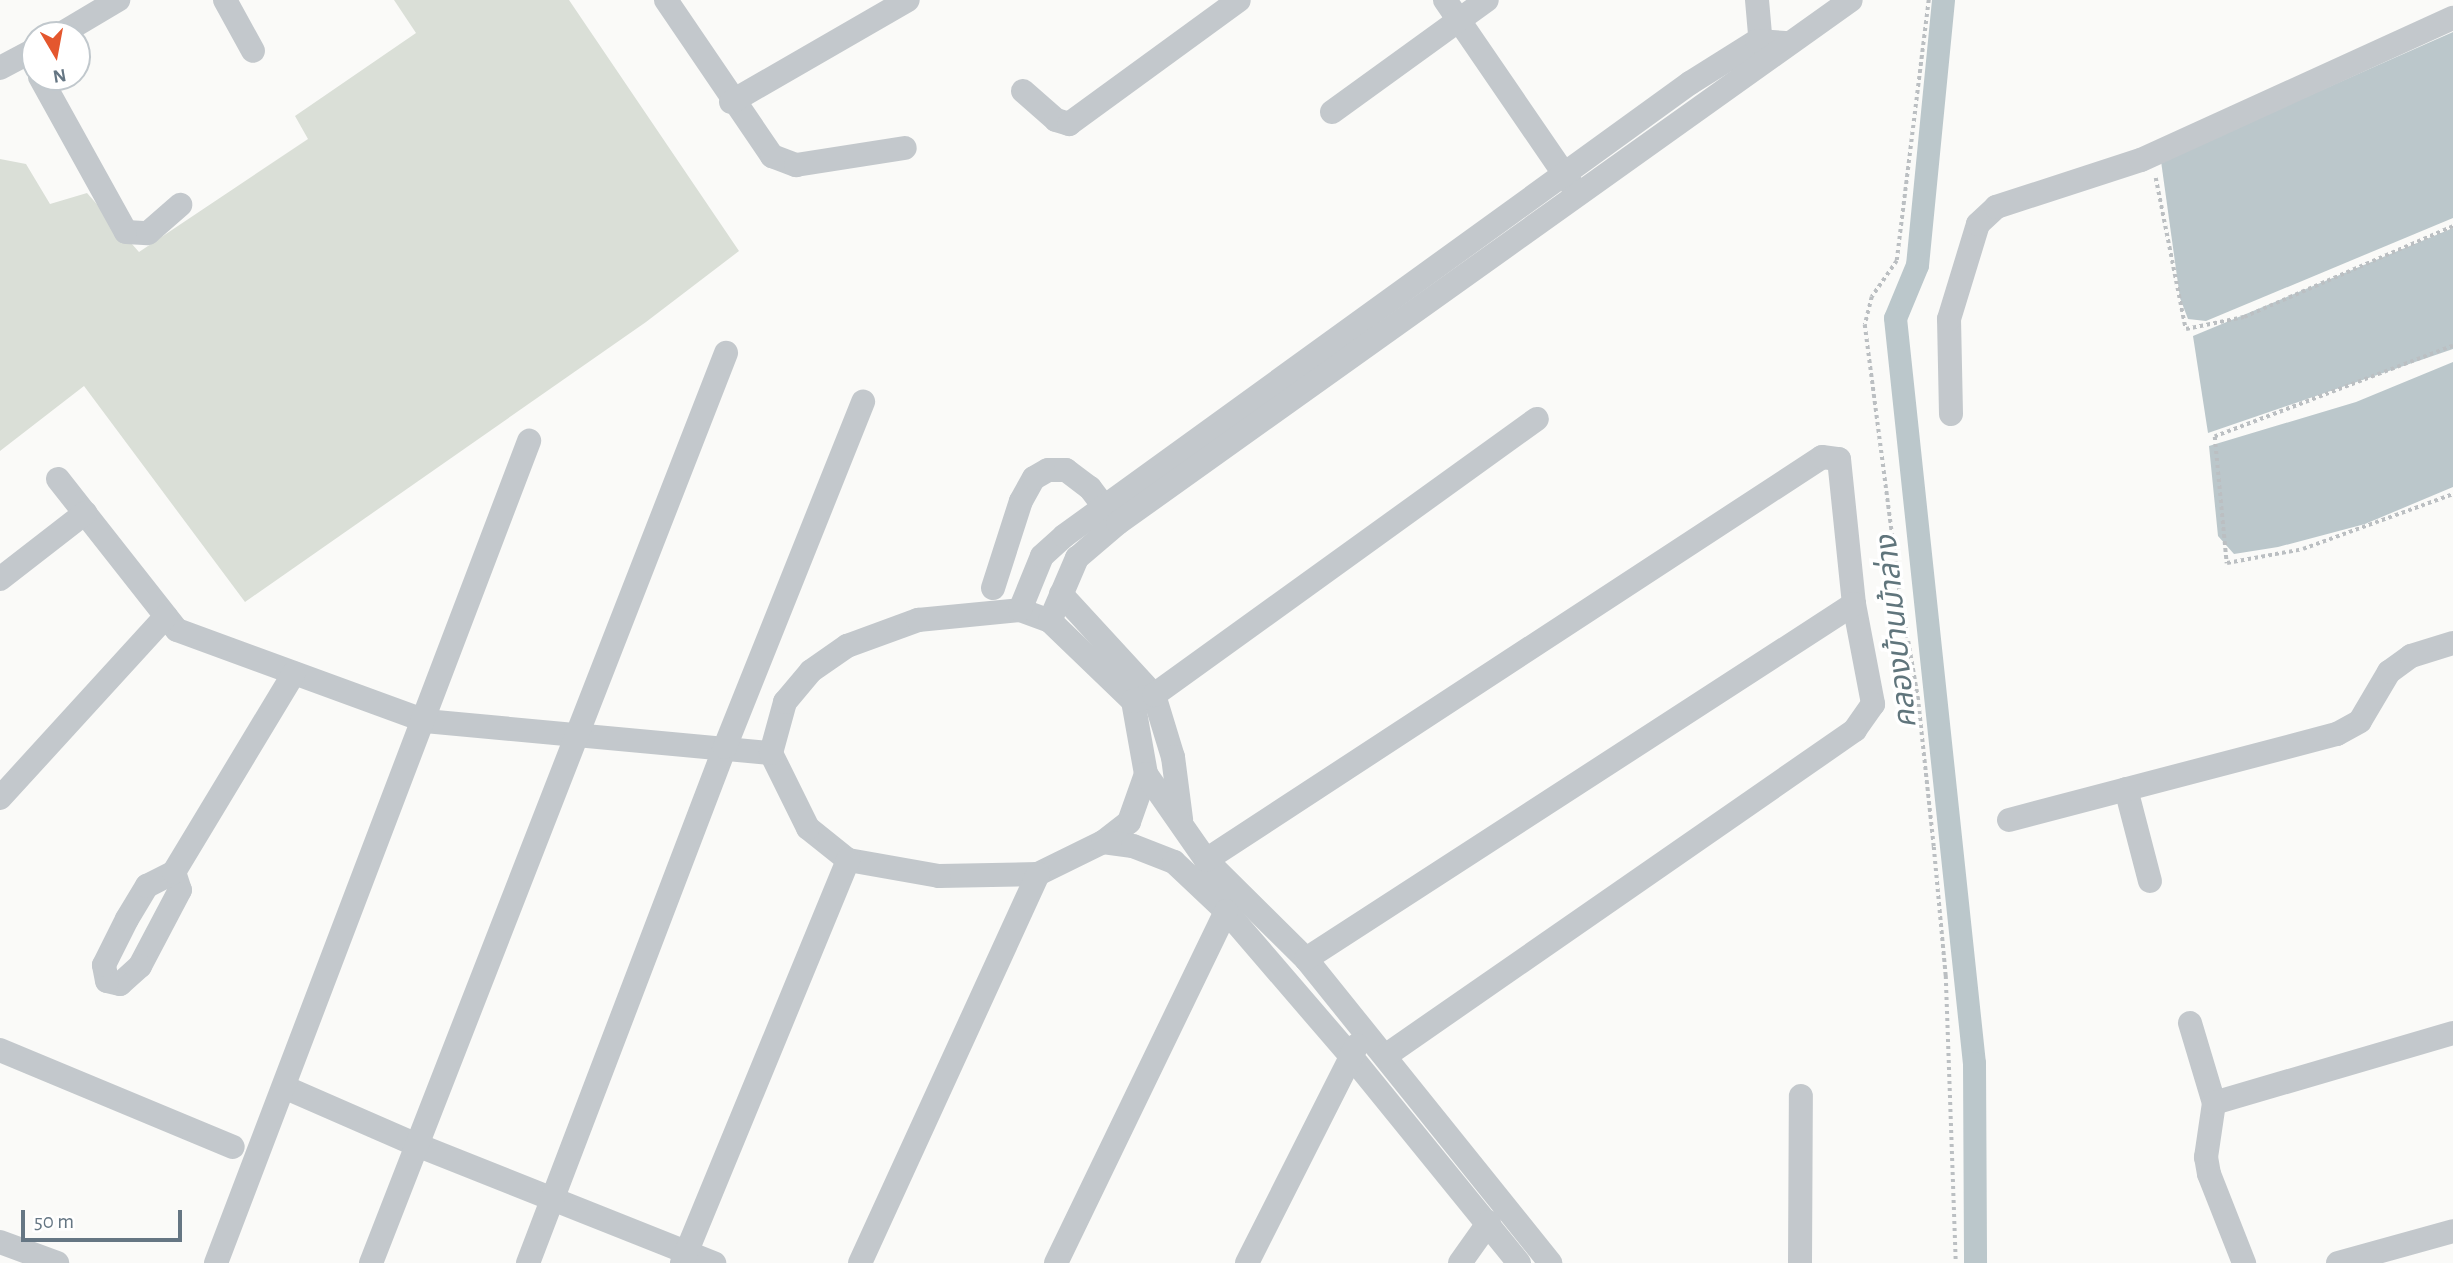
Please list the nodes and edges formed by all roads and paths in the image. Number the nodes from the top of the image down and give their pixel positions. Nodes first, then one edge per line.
1 (118, 0) edge
2 (225, 0) edge
3 (666, 0) edge
4 (908, 0) edge
5 (1239, 0) edge
6 (1445, 0) edge
7 (1487, 0) edge
8 (1757, 0) edge
9 (1851, 0) edge
10 (1929, 0) edge
11 (2453, 18) edge
12 (83, 21) edge
13 (1459, 22) junction
14 (253, 51) dead end
15 (1760, 51) junction
16 (21, 61) edge
17 (0, 68) edge
18 (1690, 83) junction
19 (48, 91) edge
20 (1023, 91) dead end
21 (731, 102) junction
22 (1705, 104) junction
23 (1332, 113) dead end
24 (905, 148) dead end
25 (2152, 155) junction
26 (1571, 183) junction
27 (180, 205) dead end
28 (2453, 226) edge
29 (2453, 346) edge
30 (726, 353) dead end
31 (863, 402) dead end
32 (1951, 414) dead end
33 (1537, 419) dead end
34 (529, 441) dead end
35 (58, 479) dead end
36 (2453, 494) edge
37 (85, 513) junction
38 (1110, 515) junction
39 (0, 579) edge
40 (993, 588) dead end
41 (1061, 594) junction
42 (1854, 604) junction
43 (1020, 610) junction
44 (166, 615) junction
45 (1050, 621) junction
46 (2453, 643) edge
47 (294, 673) junction
48 (1144, 698) junction
49 (425, 721) junction
50 (577, 733) junction
51 (725, 747) junction
52 (771, 752) junction
53 (1146, 775) junction
54 (2126, 789) junction
55 (0, 798) edge
56 (2009, 820) dead end
57 (1181, 822) junction
58 (1103, 842) junction
59 (848, 860) junction
60 (1206, 860) junction
61 (174, 872) dead end
62 (1038, 874) junction
63 (2150, 881) dead end
64 (1226, 911) junction
65 (1306, 959) junction
66 (2190, 1023) dead end
67 (1365, 1031) junction
68 (2453, 1033) edge
69 (0, 1050) edge
70 (1350, 1055) junction
71 (1385, 1056) junction
72 (284, 1087) junction
73 (1801, 1096) dead end
74 (2214, 1103) junction
75 (417, 1145) junction
76 (233, 1147) dead end
77 (554, 1199) junction
78 (1489, 1222) junction
79 (2453, 1231) edge
80 (0, 1242) edge
81 (684, 1257) edge
82 (57, 1263) edge
83 (216, 1263) edge
84 (371, 1263) edge
85 (528, 1263) edge
86 (714, 1263) edge
87 (860, 1263) edge
88 (1056, 1263) edge
89 (1247, 1263) edge
90 (1460, 1263) edge
91 (1519, 1263) edge
92 (1549, 1263) edge
93 (1800, 1263) edge
94 (1956, 1263) edge
95 (2244, 1263) edge
96 (2338, 1263) edge

1 - 12 street
2 - 14 street
3 - 21 street
4 - 21 street
5 - 20 street
6 - 13 street
7 - 13 street
8 - 15 street
9 - 15 street
10 - 94 path
11 - 25 street
13 - 23 street
13 - 26 street
15 - 18 street
15 - 22 street
16 - 17 street
18 - 22 street
18 - 26 street
19 - 27 street
21 - 24 street
22 - 26 street
25 - 28 path
25 - 32 street
26 - 38 street
29 - 36 path
30 - 50 street
31 - 51 street
33 - 48 street
34 - 49 street
35 - 37 street
37 - 39 street
37 - 44 street
38 - 40 street
38 - 41 street
38 - 43 street
41 - 45 street
41 - 48 street
42 - 60 street
42 - 65 street
42 - 71 street
43 - 45 street
43 - 52 street
44 - 47 street
44 - 55 street
45 - 48 street
46 - 54 street
47 - 49 street
47 - 61 street
48 - 53 street
48 - 57 street
49 - 50 street
49 - 72 street
50 - 51 street
50 - 75 street
51 - 52 street
51 - 77 street
52 - 59 street
53 - 57 street
53 - 58 street
54 - 56 street
54 - 63 street
57 - 60 street
58 - 62 street
58 - 64 street
59 - 62 street
59 - 81 street
60 - 65 street
62 - 87 street
64 - 70 street
64 - 88 street
65 - 67 street
66 - 74 street
67 - 70 street
67 - 71 street
68 - 74 street
69 - 76 street
70 - 78 street
70 - 89 street
71 - 92 street
72 - 75 street
72 - 83 street
73 - 93 street
74 - 95 street
75 - 77 street
75 - 84 street
77 - 81 street
77 - 85 street
78 - 90 street
78 - 91 street
79 - 96 street
80 - 82 street
81 - 86 street

